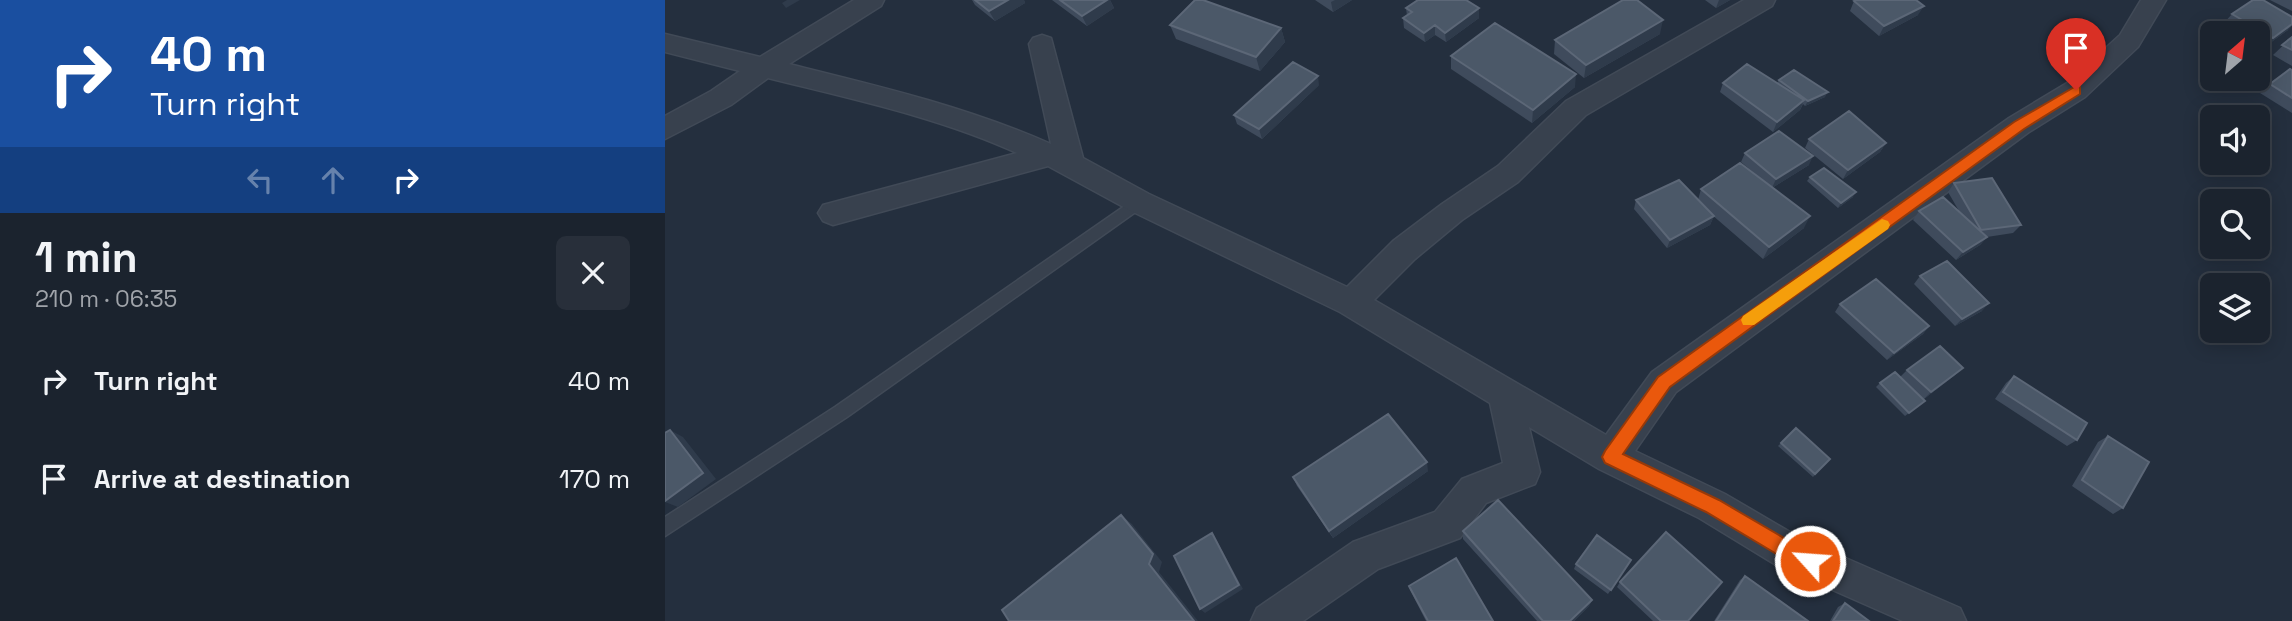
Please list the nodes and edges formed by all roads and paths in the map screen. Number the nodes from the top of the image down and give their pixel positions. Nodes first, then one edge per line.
1 (872, 0) edge
2 (1763, 0) edge
3 (2154, 0) edge
4 (665, 43) edge
5 (1042, 44) dead end
6 (763, 68) junction
7 (665, 129) edge
8 (1059, 160) junction
9 (1139, 202) junction
10 (833, 213) dead end
11 (1351, 303) junction
12 (1505, 395) junction
13 (1611, 457) junction
14 (665, 527) edge
15 (1270, 621) edge
16 (1947, 621) edge

1 - 6 street
2 - 11 street
3 - 13 street
4 - 6 street
5 - 8 street
6 - 7 street
6 - 8 street
8 - 9 street
8 - 10 street
9 - 11 street
9 - 14 lane
11 - 12 street
12 - 13 street
12 - 15 street
13 - 16 street

